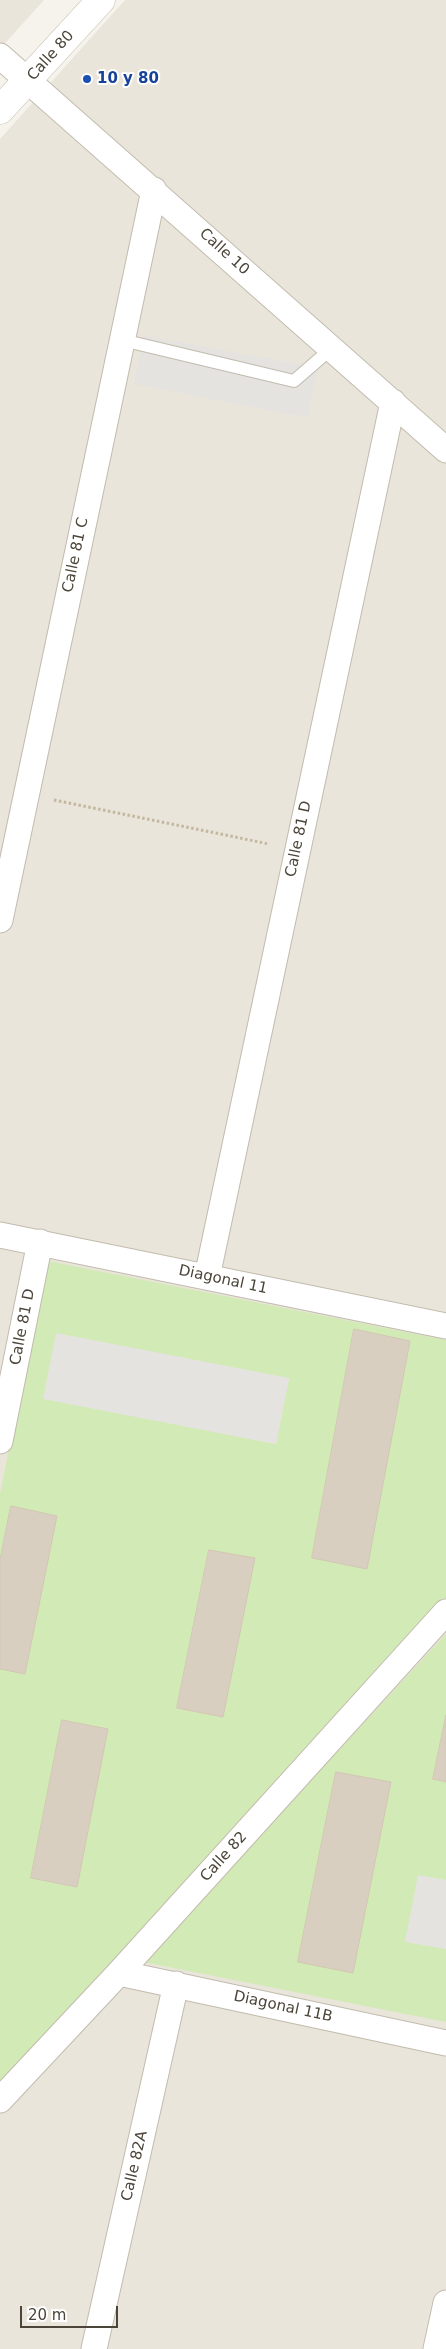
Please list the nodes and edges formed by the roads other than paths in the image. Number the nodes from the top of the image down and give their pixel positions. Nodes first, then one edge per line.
1 (101, 0) edge
2 (0, 56) edge
3 (28, 82) junction
4 (0, 110) edge
5 (154, 190) junction
6 (122, 340) junction
7 (332, 348) junction
8 (393, 402) junction
9 (446, 450) edge
10 (0, 920) edge
11 (0, 1235) edge
12 (40, 1242) junction
13 (207, 1277) junction
14 (446, 1326) edge
15 (0, 1441) edge
16 (446, 1612) edge
17 (119, 1973) junction
18 (176, 1984) junction
19 (446, 2043) edge
20 (0, 2100) edge
21 (446, 2303) edge
22 (94, 2349) edge
23 (436, 2349) edge

1 - 3 street, Calle 80
2 - 3 street, Calle 10
3 - 4 street, Calle 80
3 - 5 street, Calle 10
5 - 6 street, Calle 81 C
5 - 7 street, Calle 10
6 - 7 lane
6 - 10 street, Calle 81 C
7 - 8 street, Calle 10
8 - 9 street, Calle 10
8 - 13 street, Calle 81 D
11 - 12 street, Diagonal 11
12 - 13 street, Diagonal 11
12 - 15 street, Calle 81 D
13 - 14 street, Diagonal 11
16 - 17 street, Calle 82
17 - 18 street, Diagonal 11B
17 - 20 street, Calle 82
18 - 19 street, Diagonal 11B
18 - 22 street, Calle 82A
21 - 23 street

